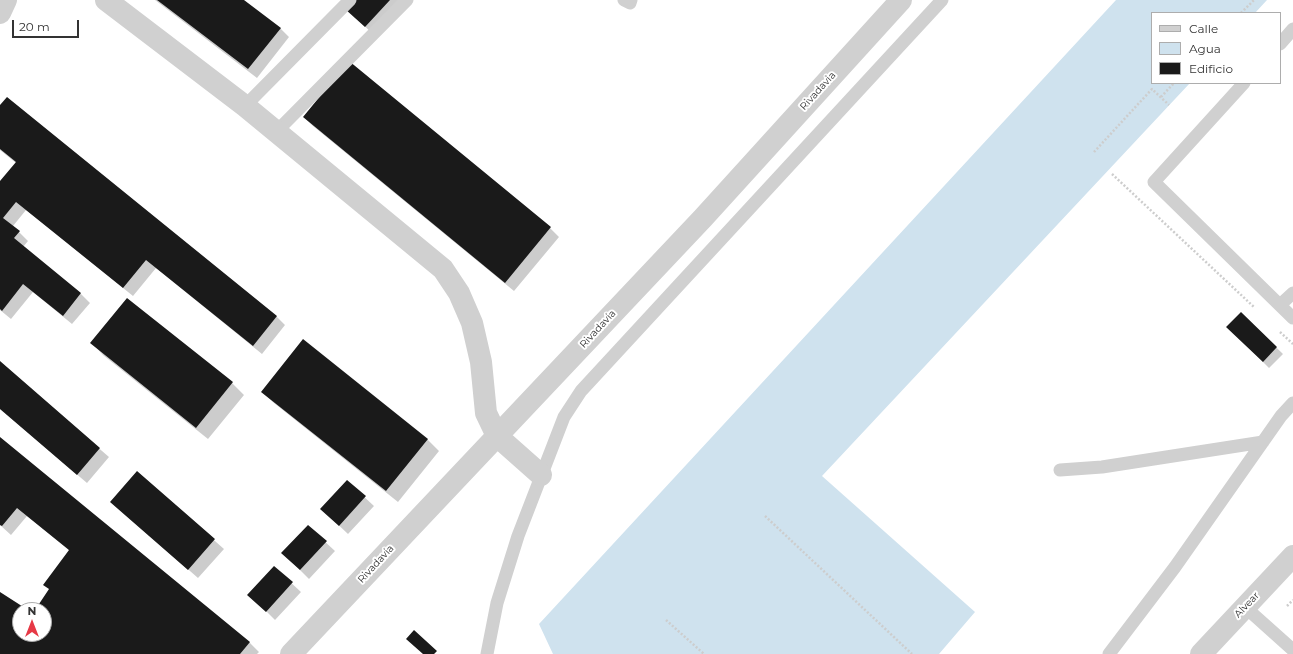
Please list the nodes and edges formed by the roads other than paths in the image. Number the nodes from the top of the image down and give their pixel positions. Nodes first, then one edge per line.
1 (6, 0) edge
2 (106, 0) edge
3 (350, 0) edge
4 (407, 0) edge
5 (624, 0) edge
6 (631, 0) edge
7 (901, 0) edge
8 (942, 0) edge
9 (0, 13) edge
10 (1293, 29) edge
11 (1281, 43) edge
12 (1243, 84) edge
13 (245, 106) junction
14 (276, 132) junction
15 (1293, 293) edge
16 (1280, 305) junction
17 (1293, 318) edge
18 (1293, 403) edge
19 (497, 436) junction
20 (1263, 442) junction
21 (1060, 470) dead end
22 (541, 475) junction
23 (1293, 556) edge
24 (1244, 608) junction
25 (1293, 650) edge
26 (291, 654) edge
27 (487, 654) edge
28 (1110, 654) edge
29 (1201, 654) edge

1 - 9 street
2 - 13 street
3 - 13 lane
4 - 14 lane
5 - 6 lane
7 - 19 street, Rivadavia
8 - 22 lane
10 - 11 lane
12 - 16 lane
13 - 14 street
14 - 19 street
15 - 16 lane
16 - 17 lane
18 - 20 lane
19 - 22 street
19 - 26 street, Rivadavia
20 - 21 lane
20 - 28 lane
22 - 27 lane
23 - 24 street, Alvear
24 - 25 lane
24 - 29 street, Alvear

